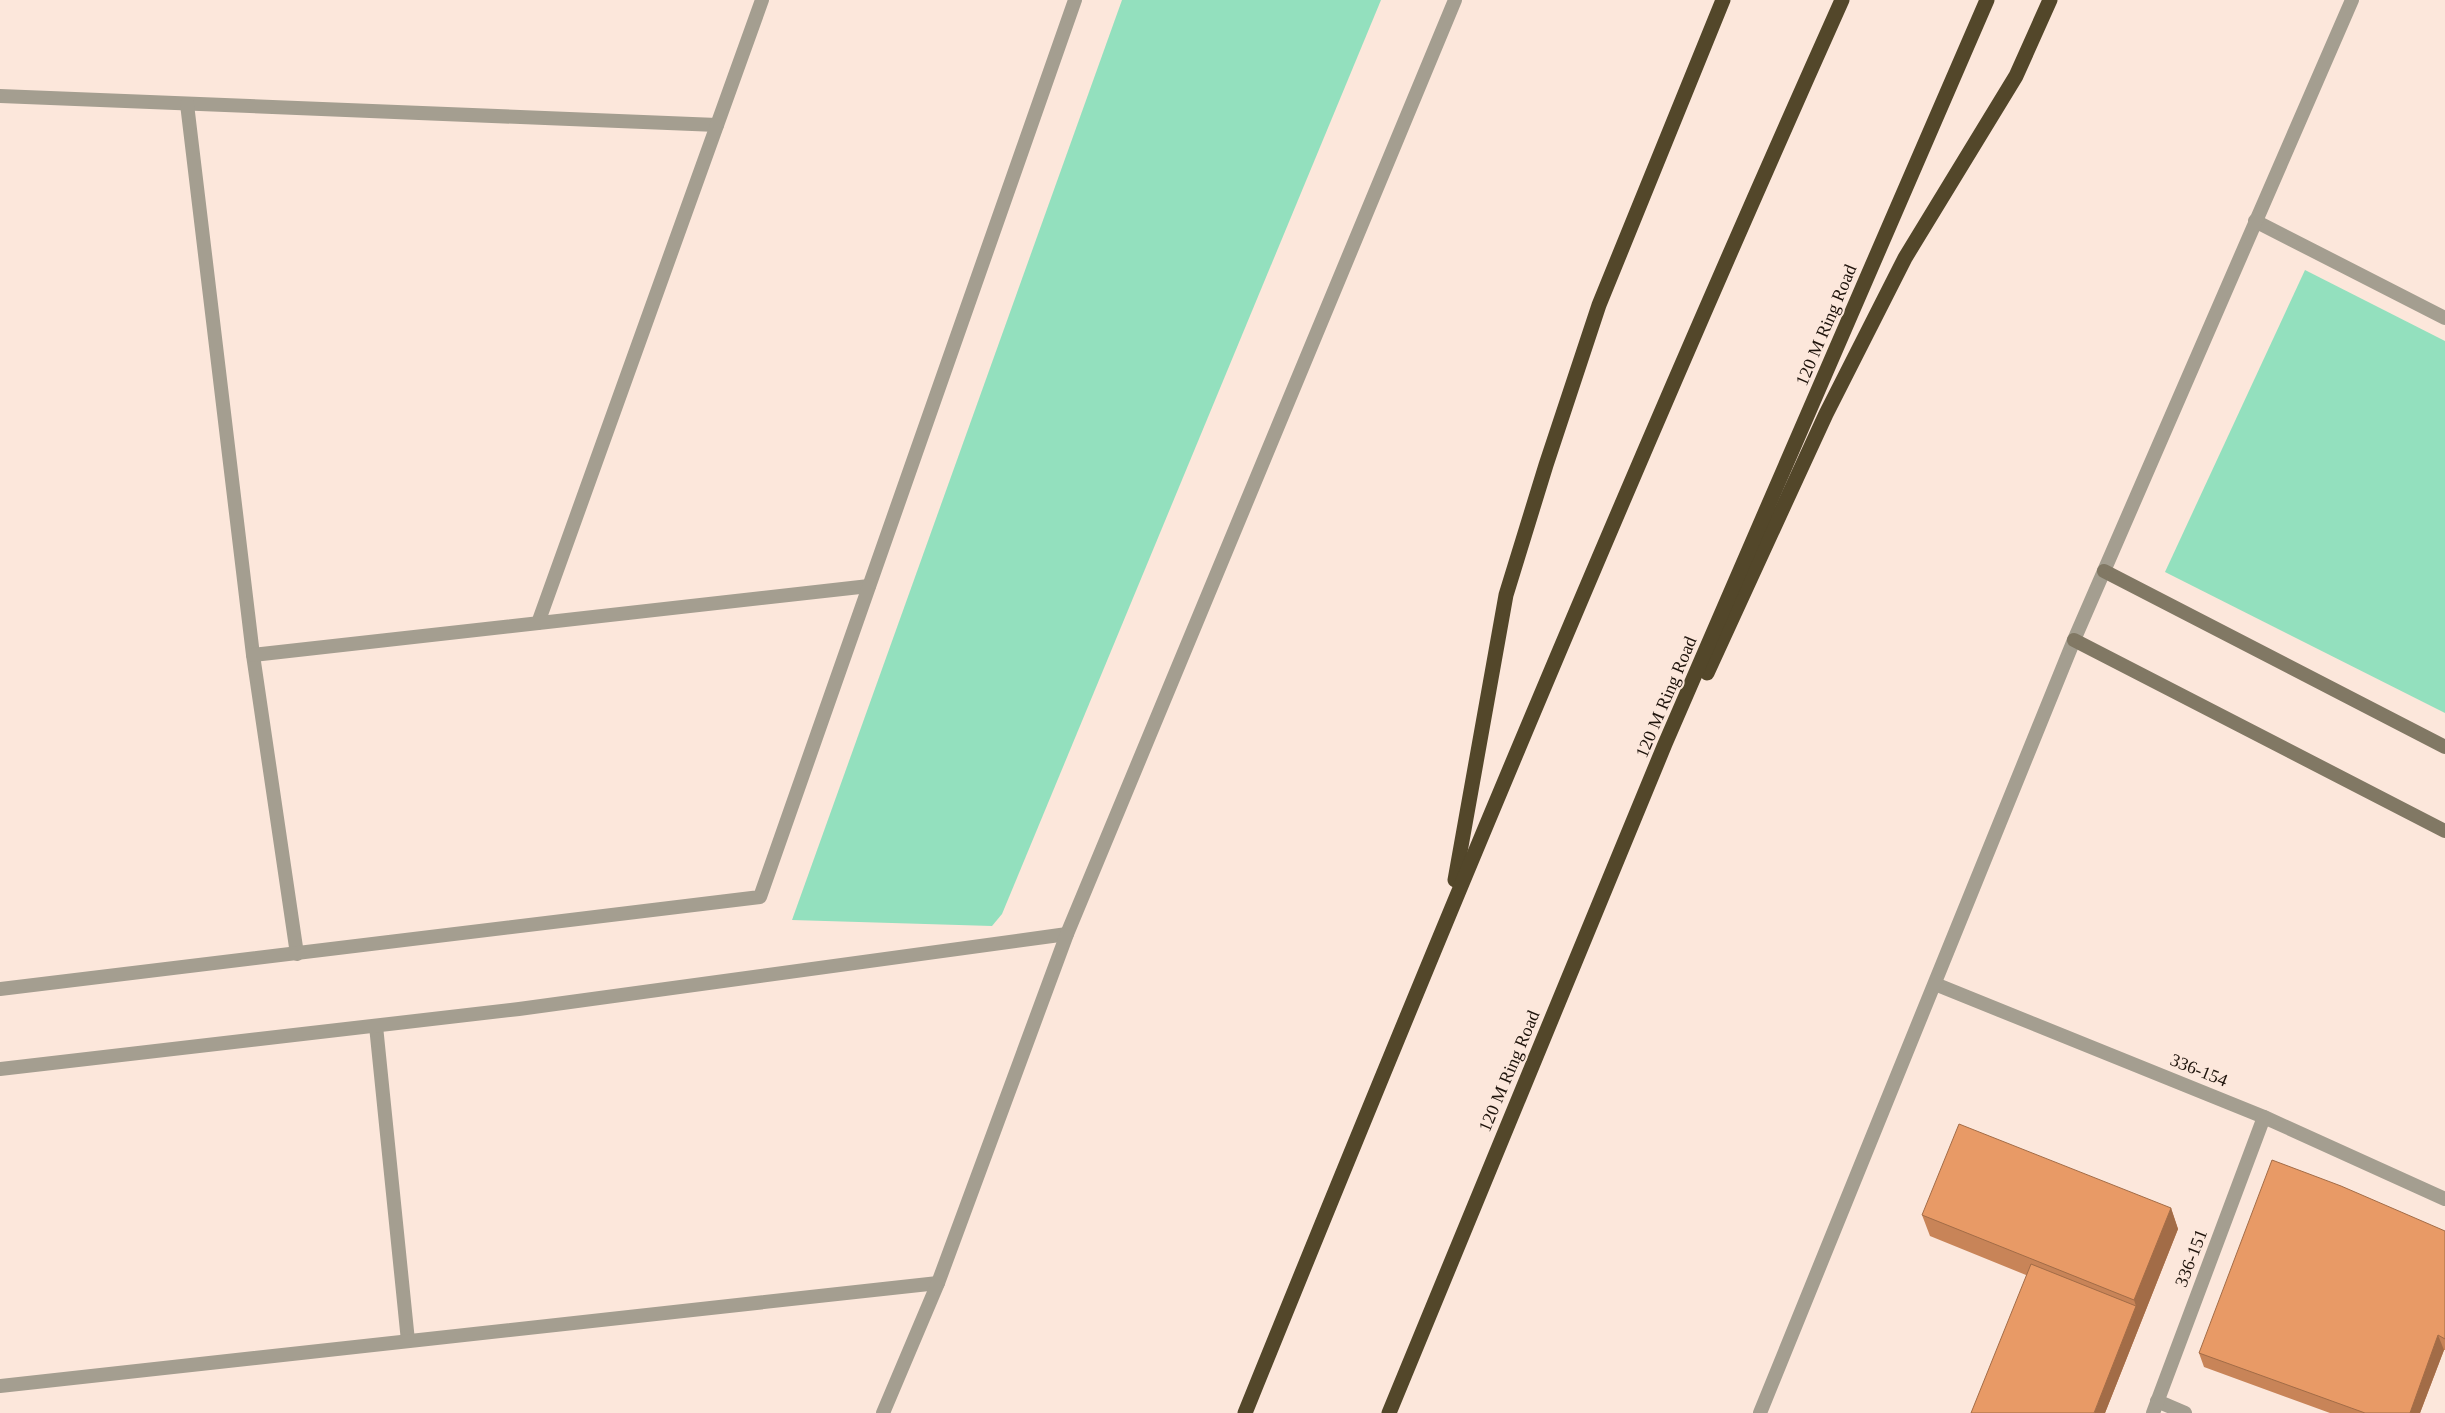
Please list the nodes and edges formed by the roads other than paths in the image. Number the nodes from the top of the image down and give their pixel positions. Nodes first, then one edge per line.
1 (762, 0) edge
2 (1075, 0) edge
3 (1455, 0) edge
4 (1723, 0) edge
5 (1842, 0) edge
6 (1987, 0) edge
7 (2050, 0) edge
8 (2352, 0) edge
9 (0, 96) edge
10 (187, 104) junction
11 (717, 125) junction
12 (2255, 220) junction
13 (2445, 318) edge
14 (2104, 571) junction
15 (869, 586) junction
16 (538, 623) junction
17 (2074, 640) junction
18 (253, 655) junction
19 (2445, 747) edge
20 (2445, 832) edge
21 (1450, 908) junction
22 (1066, 934) junction
23 (297, 954) junction
24 (1935, 984) junction
25 (0, 989) edge
26 (376, 1026) junction
27 (0, 1069) edge
28 (2264, 1117) junction
29 (2445, 1199) edge
30 (1456, 1247) junction
31 (938, 1283) junction
32 (408, 1341) junction
33 (0, 1386) edge
34 (2155, 1407) edge
35 (882, 1413) edge
36 (1245, 1413) edge
37 (1389, 1413) edge
38 (1760, 1413) edge
39 (2185, 1413) edge

1 - 11 street
2 - 15 street
3 - 22 street
4 - 21 highway
5 - 21 highway
6 - 30 highway, 120 M Ring Road
7 - 30 highway
8 - 12 street
9 - 10 street
10 - 11 street
10 - 18 street
11 - 16 street
12 - 13 street
12 - 14 street
14 - 17 street
14 - 19 main road
15 - 16 street
15 - 23 street
16 - 18 street
17 - 20 main road
17 - 24 street
18 - 23 street
21 - 36 highway
22 - 26 street
22 - 31 street
23 - 25 street
24 - 28 street, 336-154
24 - 38 street
26 - 27 street
26 - 32 street
28 - 29 street, 336-154
28 - 34 street, 336-151
30 - 37 highway, 120 M Ring Road
31 - 32 street
31 - 35 street
32 - 33 street
34 - 39 street

